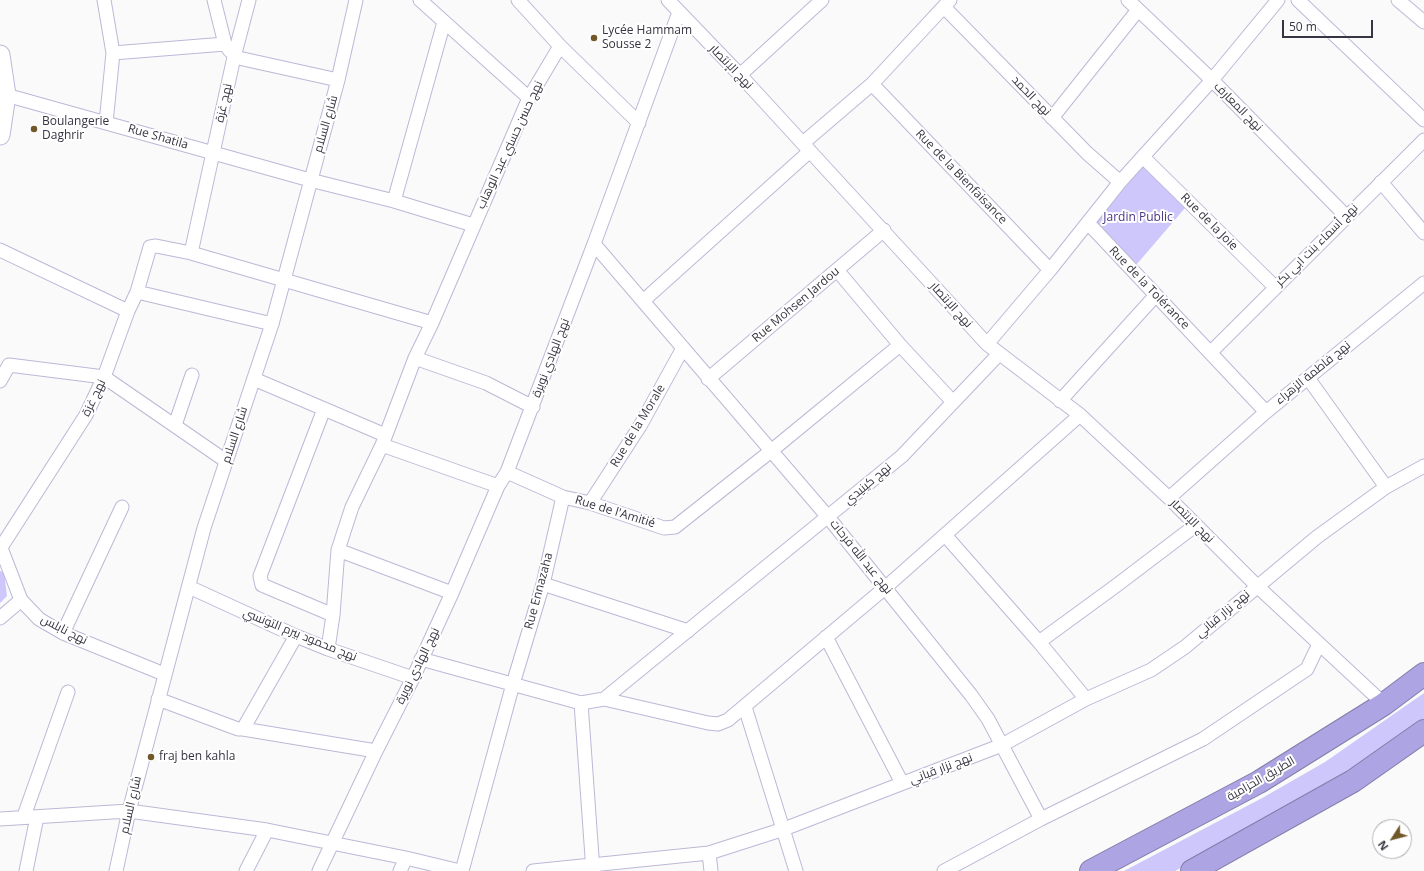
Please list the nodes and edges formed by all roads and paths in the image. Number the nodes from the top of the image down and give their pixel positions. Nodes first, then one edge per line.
1 (104, 0) edge
2 (214, 0) edge
3 (249, 0) edge
4 (356, 0) edge
5 (420, 0) edge
6 (518, 0) edge
7 (668, 0) edge
8 (822, 0) edge
9 (1128, 0) edge
10 (1278, 0) edge
11 (1298, 0) edge
12 (1398, 0) edge
13 (947, 4) edge
14 (1138, 10) junction
15 (679, 12) junction
16 (444, 22) junction
17 (1424, 22) edge
18 (225, 44) junction
19 (560, 46) junction
20 (113, 53) junction
21 (0, 55) edge
22 (234, 57) junction
23 (740, 76) junction
24 (338, 80) junction
25 (1212, 80) junction
26 (872, 84) junction
27 (6, 95) junction
28 (529, 98) junction
29 (1052, 118) junction
30 (1424, 120) edge
31 (106, 123) junction
32 (639, 123) junction
33 (0, 135) edge
34 (1424, 140) edge
35 (806, 147) junction
36 (213, 153) junction
37 (1143, 157) junction
38 (310, 180) junction
39 (1120, 182) junction
40 (1381, 182) junction
41 (394, 202) junction
42 (1346, 216) junction
43 (1088, 223) junction
44 (473, 225) junction
45 (884, 230) junction
46 (1424, 234) edge
47 (594, 244) junction
48 (0, 250) edge
49 (191, 253) junction
50 (837, 270) junction
51 (1050, 270) junction
52 (284, 278) junction
53 (1424, 283) edge
54 (1275, 287) junction
55 (137, 292) junction
56 (1156, 295) junction
57 (643, 300) junction
58 (128, 311) junction
59 (432, 323) junction
60 (272, 324) junction
61 (987, 344) junction
62 (900, 345) junction
63 (684, 348) junction
64 (1211, 352) junction
65 (999, 354) junction
66 (415, 358) junction
67 (4, 362) edge
68 (192, 375) dead end
69 (104, 378) junction
70 (1308, 378) junction
71 (254, 379) junction
72 (708, 379) junction
73 (0, 380) edge
74 (1060, 401) junction
75 (953, 402) junction
76 (533, 407) junction
77 (324, 409) junction
78 (1266, 412) junction
79 (1080, 415) junction
80 (175, 425) junction
81 (383, 440) junction
82 (771, 451) junction
83 (226, 461) junction
84 (1424, 466) edge
85 (507, 472) junction
86 (498, 486) junction
87 (1386, 487) junction
88 (563, 497) junction
89 (1169, 498) junction
90 (590, 503) junction
91 (122, 507) dead end
92 (828, 517) junction
93 (1196, 525) junction
94 (945, 535) junction
95 (2, 543) edge
96 (338, 550) junction
97 (543, 584) junction
98 (1257, 586) junction
99 (189, 587) junction
100 (886, 587) junction
101 (452, 593) junction
102 (21, 600) junction
103 (334, 615) junction
104 (0, 618) edge
105 (688, 631) junction
106 (63, 633) junction
107 (296, 636) junction
108 (826, 637) junction
109 (1039, 642) junction
110 (1319, 644) junction
111 (328, 649) junction
112 (421, 659) junction
113 (164, 674) junction
114 (1424, 674) edge
115 (413, 678) junction
116 (513, 684) junction
117 (68, 692) dead end
118 (158, 699) junction
119 (604, 699) junction
120 (1086, 699) junction
121 (581, 702) junction
122 (1384, 704) junction
123 (745, 707) junction
124 (243, 729) junction
125 (1424, 732) edge
126 (1002, 745) junction
127 (376, 751) junction
128 (902, 783) junction
129 (129, 811) junction
130 (31, 817) junction
131 (0, 819) edge
132 (1041, 819) junction
133 (784, 829) junction
134 (267, 830) junction
135 (333, 844) junction
136 (709, 853) junction
137 (406, 858) junction
138 (593, 868) edge
139 (26, 871) edge
140 (116, 871) edge
141 (246, 871) edge
142 (319, 871) edge
143 (400, 871) edge
144 (461, 871) edge
145 (534, 871) edge
146 (711, 871) edge
147 (796, 871) edge
148 (944, 871) edge
149 (1091, 871) edge
150 (1192, 871) edge

1 - 20 street
2 - 18 street
3 - 22 street, نهج غزة
4 - 24 street, شارع السلام
5 - 16 street
6 - 19 street
7 - 15 street, نهج الإنتصار
8 - 23 street
9 - 14 street, نهج المعارف
10 - 25 street
11 - 30 street
12 - 17 street
13 - 26 street
13 - 29 street, نهج الحمد
14 - 25 street, نهج المعارف
14 - 29 street
15 - 23 street, نهج الإنتصار
15 - 32 street
16 - 28 street
16 - 41 street
18 - 20 street
18 - 22 street
19 - 28 street, نهج حسن حسني عبد الوهاب
19 - 32 street
20 - 31 street
21 - 27 main road
22 - 24 street
22 - 36 street, نهج غزة
23 - 35 street, نهج الإنتصار
24 - 38 street, شارع السلام
25 - 37 street
25 - 42 street, نهج المعارف
26 - 35 street
26 - 51 street, Rue de la Bienfaisance
27 - 31 street, Rue Shatila
27 - 33 main road
28 - 44 street, نهج حسن حسني عبد الوهاب
29 - 39 street, نهج الحمد
31 - 36 street, Rue Shatila
32 - 47 street, نهج الهادي نويرة
34 - 40 street, نهج أسماء بنت ابي بكر
35 - 45 street, نهج الإنتصار
35 - 57 street
36 - 38 street, Rue Shatila
36 - 49 street, نهج غزة
37 - 39 street
37 - 54 street, Rue de la Joie
38 - 41 street, Rue Shatila
38 - 52 street, شارع السلام
39 - 43 street
40 - 42 street, نهج أسماء بنت ابي بكر
40 - 46 street
41 - 44 street, Rue Shatila
42 - 54 street, نهج أسماء بنت ابي بكر
43 - 51 street
43 - 56 street, Rue de la Tolérance
44 - 59 street, نهج حسن حسني عبد الوهاب
45 - 50 street, Rue Mohsen Jardou
45 - 61 street, نهج الإنتصار
47 - 57 street, نهج عبد الله فرحات
47 - 76 street, نهج الهادي نويرة
48 - 58 street
49 - 52 street
49 - 55 street, نهج غزة
50 - 62 street
50 - 72 street, Rue Mohsen Jardou
51 - 61 street
52 - 59 street
52 - 60 street, شارع السلام
53 - 70 street, نهج فاطمة الزهراء
54 - 64 street, نهج أسماء بنت ابي بكر
55 - 58 street, نهج غزة
55 - 60 street
56 - 64 street, Rue de la Tolérance
56 - 74 street
57 - 63 street, نهج عبد الله فرحات
58 - 69 street, نهج غزة
59 - 66 street, نهج حسن حسني عبد الوهاب
60 - 71 street, شارع السلام
61 - 65 street, نهج الإنتصار
62 - 75 street
62 - 82 street, Rue de l'Amitié
63 - 72 street, نهج عبد الله فرحات
63 - 90 street, Rue de la Morale
64 - 78 street, نهج فاطمة الزهراء
65 - 74 street, نهج الإنتصار
65 - 75 street, نهج كينيدي
66 - 76 street
66 - 81 street, نهج حسن حسني عبد الوهاب
67 - 69 street
67 - 73 street
68 - 80 street
69 - 80 street
69 - 95 street, نهج غزة
70 - 78 street, نهج فاطمة الزهراء
70 - 87 street
71 - 77 street
71 - 83 street, شارع السلام
72 - 82 street, نهج عبد الله فرحات
74 - 79 street, نهج الإنتصار
75 - 92 street, نهج كينيدي
76 - 85 street, نهج الهادي نويرة
77 - 81 street
77 - 103 street
78 - 89 street
79 - 89 street, نهج الإنتصار
79 - 94 street
80 - 83 street
81 - 86 street
81 - 96 street, نهج حسن حسني عبد الوهاب
82 - 90 street, Rue de l'Amitié
82 - 92 street, نهج عبد الله فرحات
83 - 99 street, شارع السلام
84 - 87 street, نهج نزار قباني
85 - 86 street
85 - 88 street, Rue de l'Amitié
86 - 101 street, نهج الهادي نويرة
87 - 98 street, نهج نزار قباني
88 - 90 street, Rue de l'Amitié
88 - 97 street, Rue Ennazaha
89 - 93 street, نهج الإنتصار
91 - 106 street
92 - 100 street, نهج عبد الله فرحات
92 - 105 street, نهج كينيدي
93 - 98 street, نهج الإنتصار
93 - 109 street
94 - 100 street
94 - 109 street
95 - 102 street, نهج نابلس
96 - 101 street
96 - 103 street, نهج حسن حسني عبد الوهاب
97 - 105 street
97 - 116 street, Rue Ennazaha
98 - 110 street, نهج الإنتصار
98 - 120 street, نهج نزار قباني
99 - 107 street, نهج محمود بيرم التونسي
99 - 113 street, شارع السلام
100 - 108 street
100 - 126 street, نهج عبد الله فرحات
101 - 112 street, نهج الهادي نويرة
102 - 104 street
102 - 106 street, نهج نابلس
103 - 111 street, نهج حسن حسني عبد الوهاب
105 - 119 street, نهج كينيدي
106 - 113 street, نهج نابلس
107 - 111 street, نهج محمود بيرم التونسي
107 - 124 street
108 - 123 street
108 - 128 street
109 - 120 street
110 - 122 street, نهج الإنتصار
110 - 132 street
111 - 115 street, نهج محمود بيرم التونسي
112 - 115 street, نهج الهادي نويرة
112 - 116 street
113 - 118 street, شارع السلام
114 - 122 highway, الطريق الحزامية
115 - 127 street, نهج الهادي نويرة
116 - 121 street
116 - 144 street, Rue Ennazaha
117 - 130 street
118 - 124 street
118 - 129 street, شارع السلام
119 - 121 street
119 - 123 street
120 - 126 street, نهج نزار قباني
121 - 138 street
122 - 149 highway, الطريق الحزامية
123 - 133 street
124 - 127 street
125 - 150 highway
126 - 128 street, نهج نزار قباني
126 - 132 street, نهج عبد الله فرحات
127 - 135 street, نهج الهادي نويرة
128 - 133 street, نهج نزار قباني
129 - 130 street
129 - 134 street
129 - 140 street, شارع السلام
130 - 131 street
130 - 139 street
132 - 148 street
133 - 136 street, نهج نزار قباني
133 - 147 street
134 - 135 street
134 - 141 street
135 - 137 street
135 - 142 street, نهج الهادي نويرة
136 - 138 street, نهج نزار قباني
136 - 146 street
137 - 143 street
137 - 144 street
138 - 145 street, نهج نزار قباني

